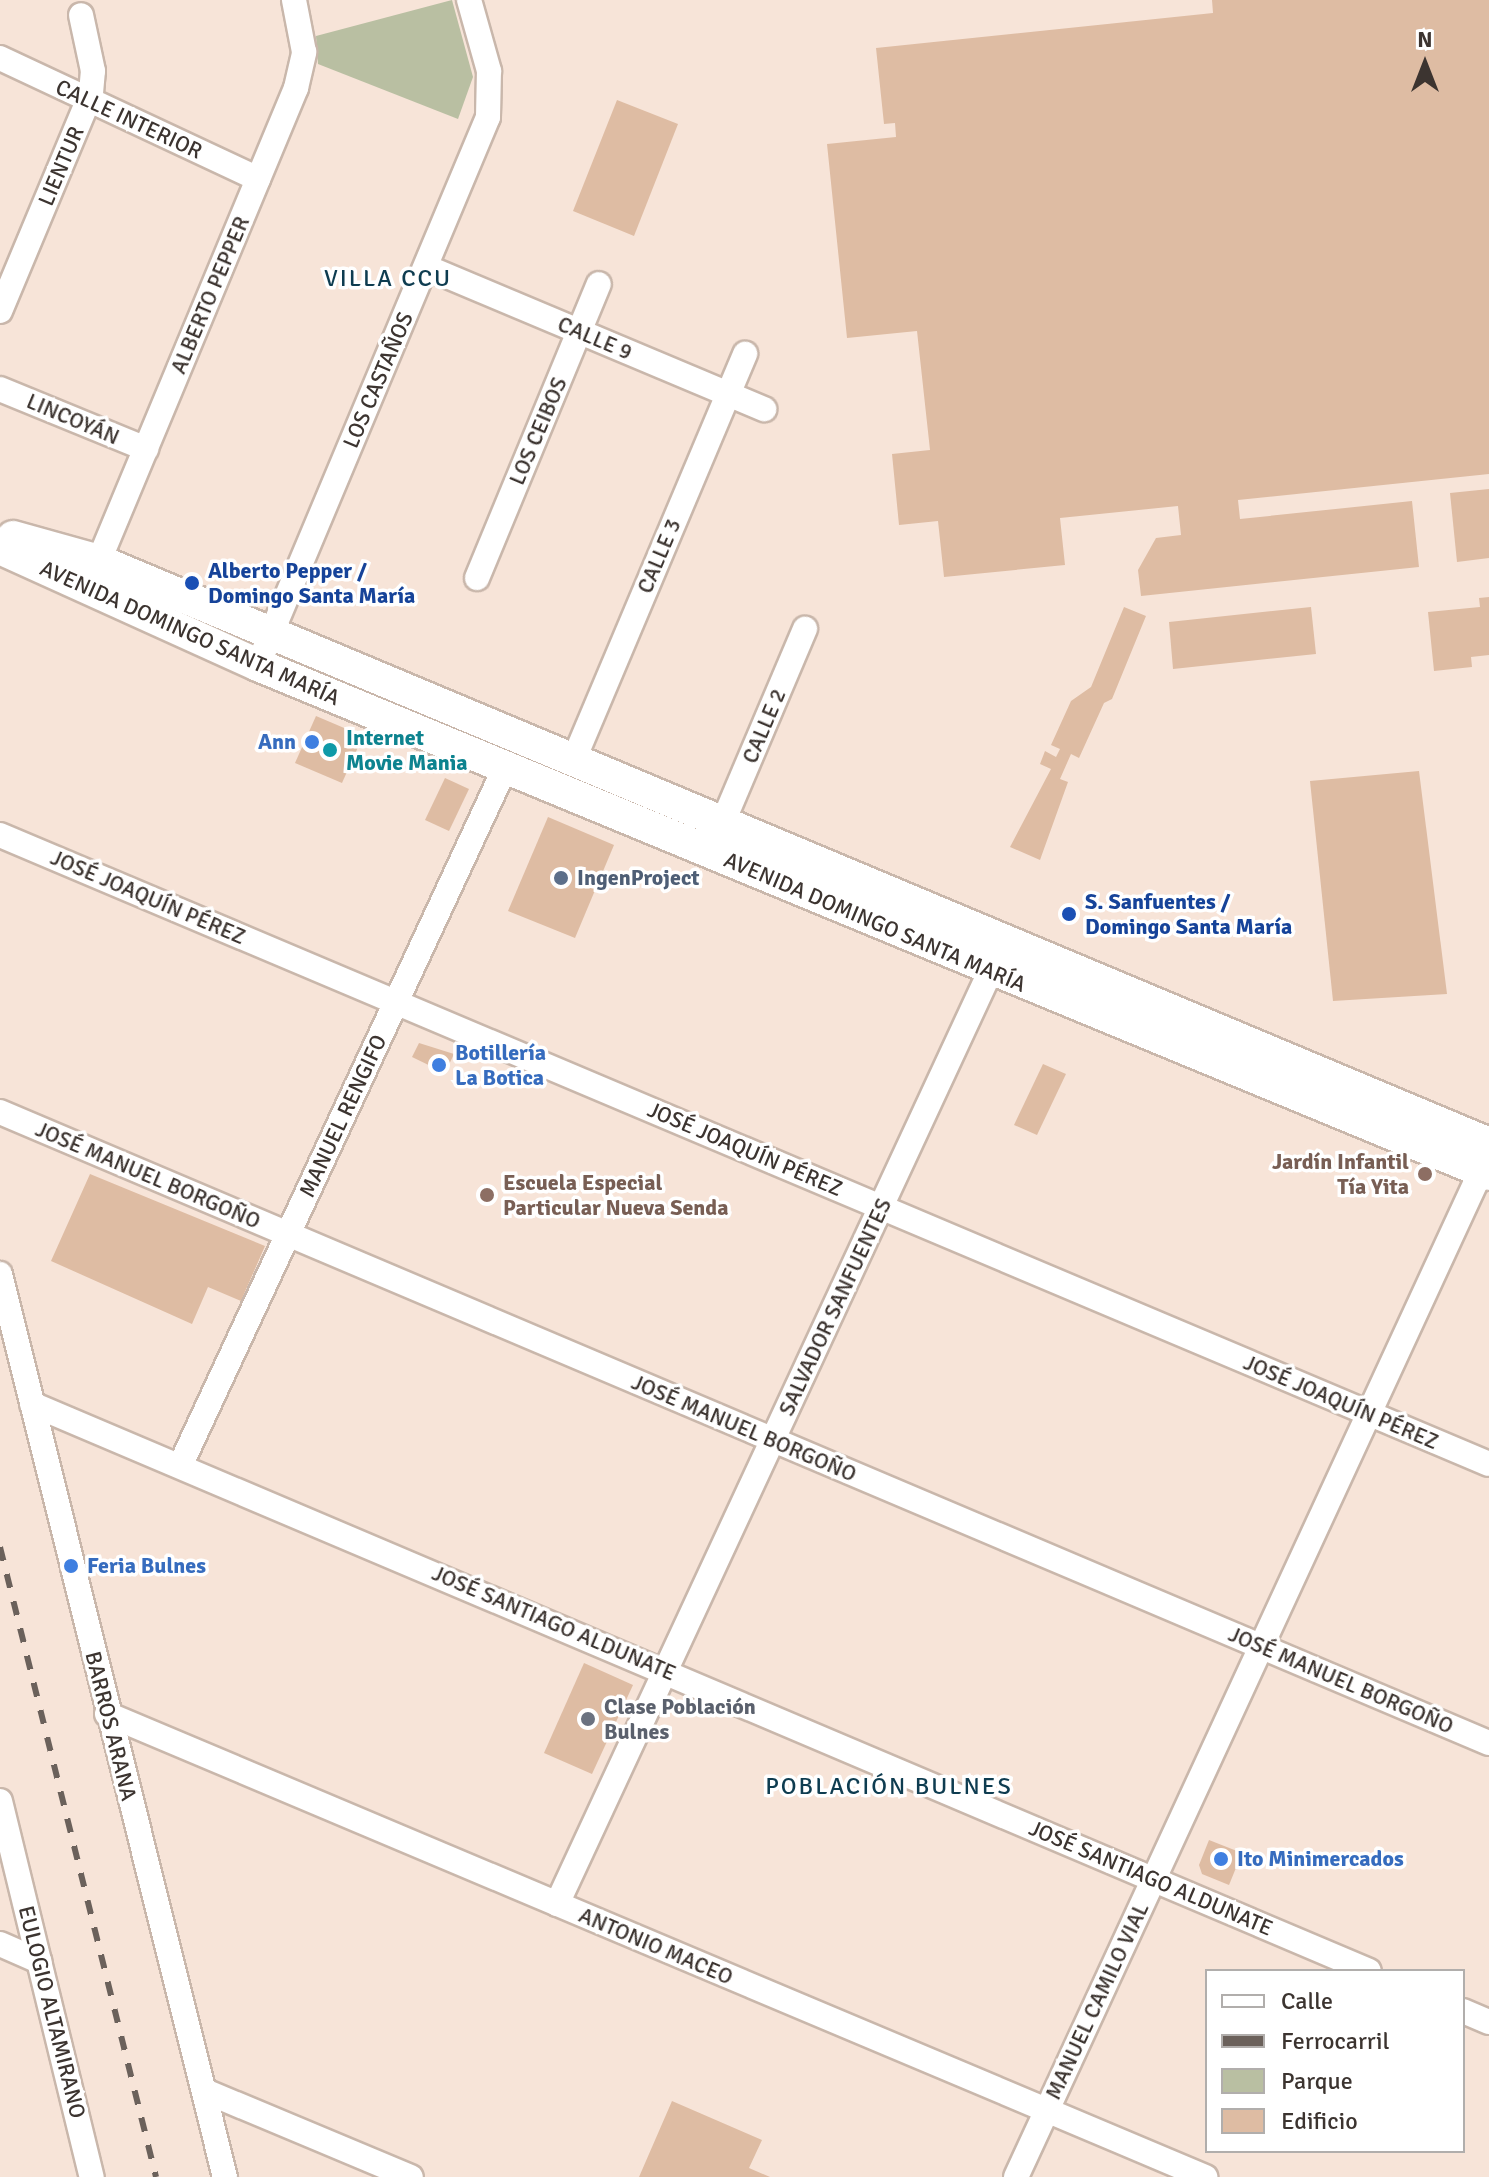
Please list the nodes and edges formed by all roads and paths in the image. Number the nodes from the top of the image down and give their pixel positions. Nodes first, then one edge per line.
1 (294, 0) edge
2 (469, 0) edge
3 (81, 15) dead end
4 (0, 58) edge
5 (88, 102) junction
6 (258, 179) junction
7 (426, 267) junction
8 (599, 284) dead end
9 (0, 311) edge
10 (579, 331) junction
11 (745, 354) dead end
12 (0, 389) edge
13 (728, 394) junction
14 (764, 409) dead end
15 (146, 449) junction
16 (0, 533) edge
17 (0, 548) edge
18 (94, 573) junction
19 (477, 578) dead end
20 (805, 629) dead end
21 (271, 634) junction
22 (258, 665) junction
23 (574, 759) junction
24 (505, 768) junction
25 (723, 822) junction
26 (0, 835) edge
27 (976, 926) junction
28 (991, 970) junction
29 (396, 1002) junction
30 (0, 1112) edge
31 (1487, 1163) edge
32 (881, 1207) junction
33 (288, 1234) junction
34 (0, 1274) edge
35 (32, 1404) junction
36 (1367, 1413) junction
37 (773, 1440) junction
38 (181, 1464) junction
39 (1489, 1464) edge
40 (1260, 1646) junction
41 (666, 1671) junction
42 (107, 1714) junction
43 (1489, 1743) edge
44 (0, 1801) edge
45 (1153, 1879) junction
46 (557, 1904) junction
47 (0, 1944) edge
48 (39, 1961) junction
49 (1364, 1969) edge
50 (1465, 2012) edge
51 (1489, 2022) edge
52 (205, 2091) junction
53 (1047, 2110) junction
54 (92, 2177) edge
55 (225, 2177) edge
56 (411, 2177) edge
57 (1016, 2177) edge
58 (1205, 2177) edge

1 - 6 street, ALBERTO PEPPER
2 - 7 street, LOS CASTAÑOS
3 - 5 street, LIENTUR
4 - 5 street, CALLE INTERIOR
5 - 6 street, CALLE INTERIOR
5 - 9 street, LIENTUR
6 - 15 street, ALBERTO PEPPER
7 - 10 street, CALLE 9
7 - 21 street, LOS CASTAÑOS
8 - 10 street, LOS CEIBOS
10 - 13 street, CALLE 9
10 - 19 street, LOS CEIBOS
11 - 13 street, CALLE 3
12 - 15 street, LINCOYÁN
13 - 14 street, CALLE 9
13 - 23 street, CALLE 3
15 - 18 street, ALBERTO PEPPER
16 - 18 main road, AVENIDA DOMINGO SANTA MARÍA
17 - 18 main road, AVENIDA DOMINGO SANTA MARÍA
18 - 21 main road, AVENIDA DOMINGO SANTA MARÍA
18 - 22 main road, AVENIDA DOMINGO SANTA MARÍA
20 - 25 street, CALLE 2
21 - 22 street, LOS CASTAÑOS
21 - 23 main road, AVENIDA DOMINGO SANTA MARÍA
22 - 24 main road, AVENIDA DOMINGO SANTA MARÍA
23 - 25 main road, AVENIDA DOMINGO SANTA MARÍA
24 - 28 main road, AVENIDA DOMINGO SANTA MARÍA
24 - 29 street, MANUEL RENGIFO
25 - 27 main road, AVENIDA DOMINGO SANTA MARÍA
26 - 29 street, JOSÉ JOAQUÍN PÉREZ
27 - 28 street
27 - 31 main road, AVENIDA DOMINGO SANTA MARÍA
28 - 31 main road, AVENIDA DOMINGO SANTA MARÍA
28 - 32 street, SALVADOR SANFUENTES
29 - 32 street, JOSÉ JOAQUÍN PÉREZ
29 - 33 street, MANUEL RENGIFO
30 - 33 street, JOSÉ MANUEL BORGOÑO
31 - 36 street, MANUEL CAMILO VIAL
32 - 36 street, JOSÉ JOAQUÍN PÉREZ
32 - 37 street, SALVADOR SANFUENTES
33 - 37 street, JOSÉ MANUEL BORGOÑO
33 - 38 street, MANUEL RENGIFO
34 - 35 street, BARROS ARANA
35 - 38 street, JOSÉ SANTIAGO ALDUNATE
35 - 42 street, BARROS ARANA
36 - 39 street, JOSÉ JOAQUÍN PÉREZ
36 - 40 street, MANUEL CAMILO VIAL
37 - 40 street, JOSÉ MANUEL BORGOÑO
37 - 41 street, SALVADOR SANFUENTES
38 - 41 street, JOSÉ SANTIAGO ALDUNATE
40 - 43 street, JOSÉ MANUEL BORGOÑO
40 - 45 street, MANUEL CAMILO VIAL
41 - 45 street, JOSÉ SANTIAGO ALDUNATE
41 - 46 street, SALVADOR SANFUENTES
42 - 46 street, ANTONIO MACEO
42 - 52 street, BARROS ARANA
44 - 48 street, EULOGIO ALTAMIRANO
45 - 49 street, JOSÉ SANTIAGO ALDUNATE
45 - 53 street, MANUEL CAMILO VIAL
46 - 53 street, ANTONIO MACEO
47 - 48 street
48 - 54 street, EULOGIO ALTAMIRANO
50 - 51 street
52 - 55 street, BARROS ARANA
52 - 56 street
53 - 57 street, MANUEL CAMILO VIAL
53 - 58 street, ANTONIO MACEO

